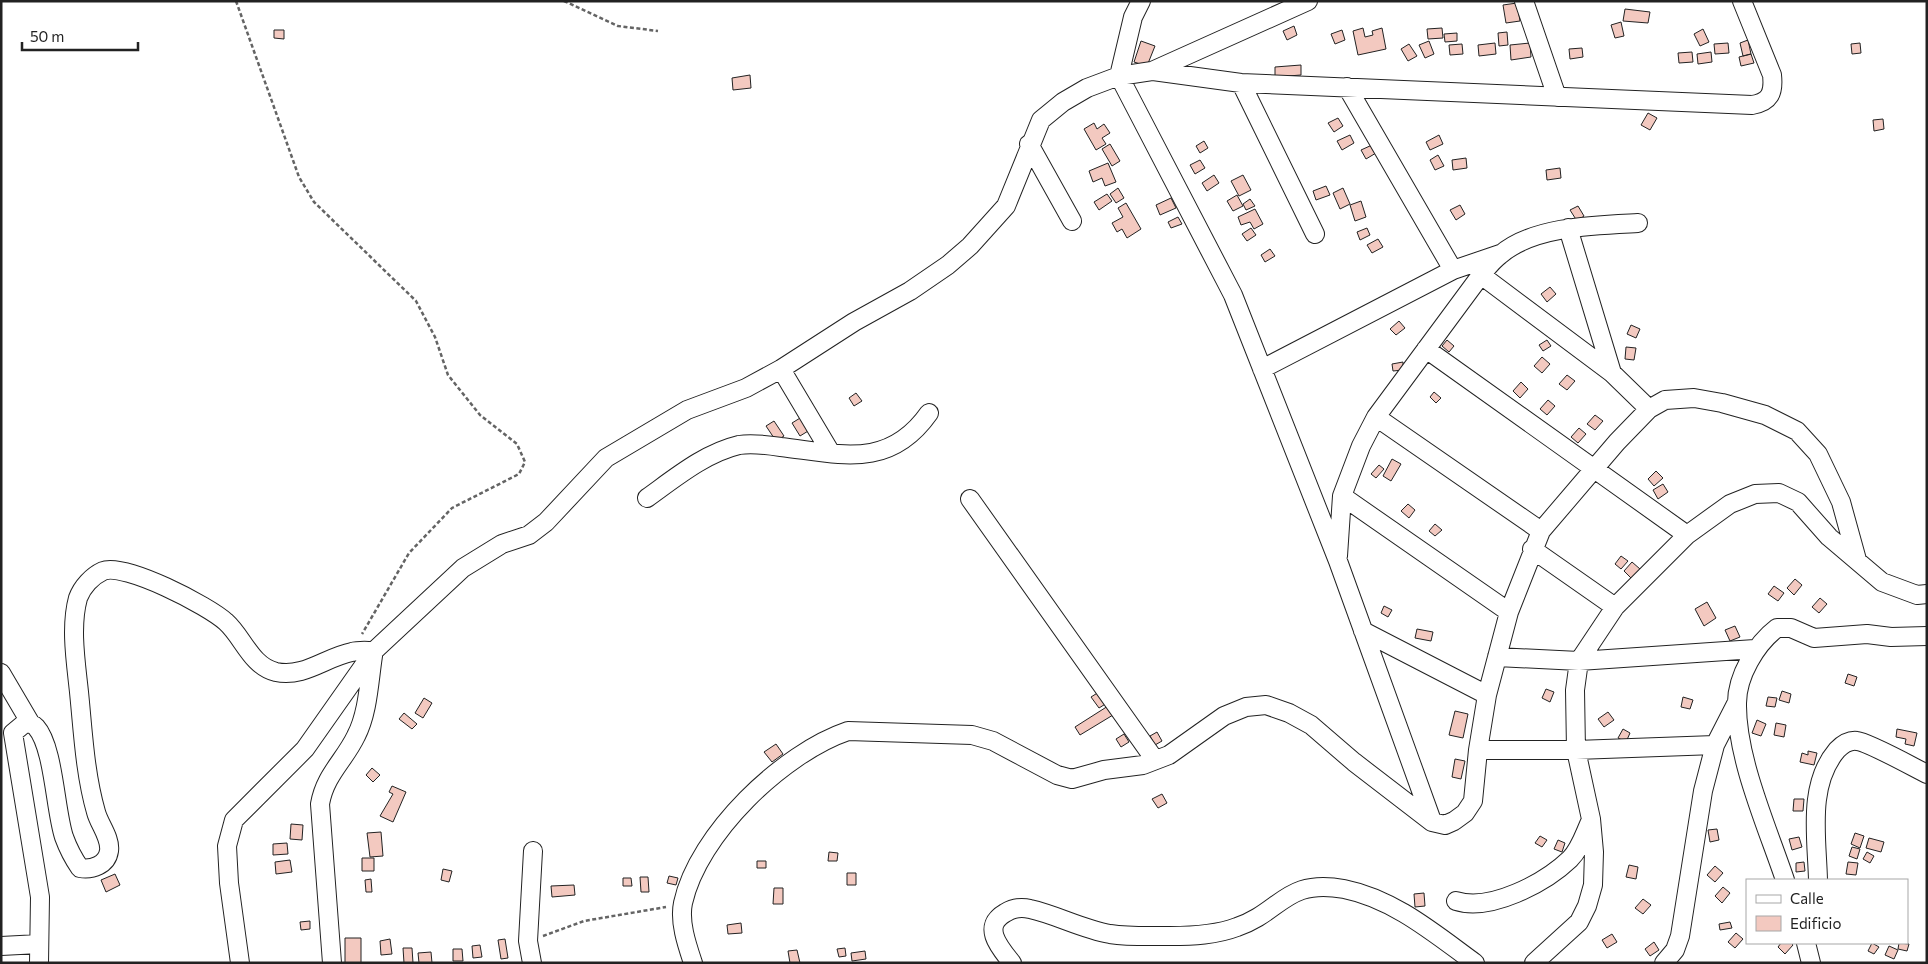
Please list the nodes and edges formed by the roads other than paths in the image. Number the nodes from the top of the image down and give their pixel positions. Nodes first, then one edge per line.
1 (1141, 1) edge
2 (1308, 1) edge
3 (1524, 1) edge
4 (1742, 1) edge
5 (1152, 71) junction
6 (1119, 76) junction
7 (1240, 82) junction
8 (1347, 87) junction
9 (1556, 97) junction
10 (1029, 144) junction
11 (1072, 221) dead end
12 (1638, 223) dead end
13 (1568, 228) junction
14 (1315, 234) dead end
15 (1500, 254) junction
16 (1452, 270) junction
17 (1481, 275) junction
18 (1426, 349) junction
19 (781, 369) junction
20 (1262, 369) junction
21 (1612, 373) junction
22 (1649, 410) junction
23 (929, 413) dead end
24 (1376, 417) junction
25 (831, 453) junction
26 (1594, 469) junction
27 (1342, 496) junction
28 (647, 498) dead end
29 (970, 498) dead end
30 (1541, 531) junction
31 (1687, 535) junction
32 (1532, 549) junction
33 (1857, 560) junction
34 (1338, 562) junction
35 (1927, 594) edge
36 (1615, 607) junction
37 (1509, 612) junction
38 (1363, 631) junction
39 (1927, 636) edge
40 (1755, 649) junction
41 (374, 651) junction
42 (1498, 657) junction
43 (1579, 661) junction
44 (1, 673) edge
45 (1487, 695) junction
46 (1737, 702) junction
47 (31, 724) junction
48 (1715, 745) junction
49 (1478, 750) junction
50 (1576, 750) junction
51 (1155, 760) junction
52 (1927, 774) edge
53 (1591, 820) junction
54 (1432, 822) junction
55 (534, 851) dead end
56 (1785, 879) edge
57 (1818, 879) edge
58 (1456, 901) dead end
59 (39, 944) junction
60 (1806, 944) edge
61 (1819, 944) edge
62 (1, 946) edge
63 (39, 963) edge
64 (240, 963) edge
65 (332, 963) edge
66 (532, 963) edge
67 (693, 963) edge
68 (1012, 963) edge
69 (1475, 963) edge
70 (1534, 963) edge
71 (1664, 963) edge
72 (1811, 963) edge
73 (1818, 963) edge

1 - 6 street
2 - 5 street
3 - 9 street
4 - 9 street
5 - 6 street
5 - 7 street
6 - 10 street
6 - 20 street
7 - 8 street
7 - 14 street
8 - 9 street
8 - 16 street
10 - 11 street
10 - 19 street
12 - 13 street
13 - 15 street
13 - 21 street
15 - 16 street
15 - 17 street
16 - 20 street
17 - 18 street
17 - 21 street
18 - 24 street
18 - 26 street
19 - 25 street
19 - 41 street
20 - 34 street
21 - 22 street
22 - 26 street
22 - 33 street
23 - 25 street
24 - 27 street
24 - 30 street
25 - 28 street
26 - 30 street
26 - 31 street
27 - 34 street
27 - 37 street
29 - 51 street
30 - 32 street
31 - 33 street
31 - 36 street
32 - 36 street
32 - 37 street
33 - 35 street
34 - 38 street
36 - 43 street
37 - 42 street
38 - 45 street
38 - 54 street
39 - 40 street
40 - 43 street
40 - 46 street
41 - 47 street
41 - 64 street
41 - 65 street
42 - 43 street
42 - 45 street
43 - 50 street
44 - 47 street
45 - 49 street
46 - 48 street
46 - 56 street
47 - 59 street
48 - 50 street
48 - 71 street
49 - 50 street
49 - 54 street
50 - 53 street
51 - 54 street
51 - 67 street
52 - 57 street
53 - 58 street
53 - 70 street
55 - 66 street
59 - 62 street
59 - 63 street
60 - 72 street
61 - 73 street
68 - 69 street

